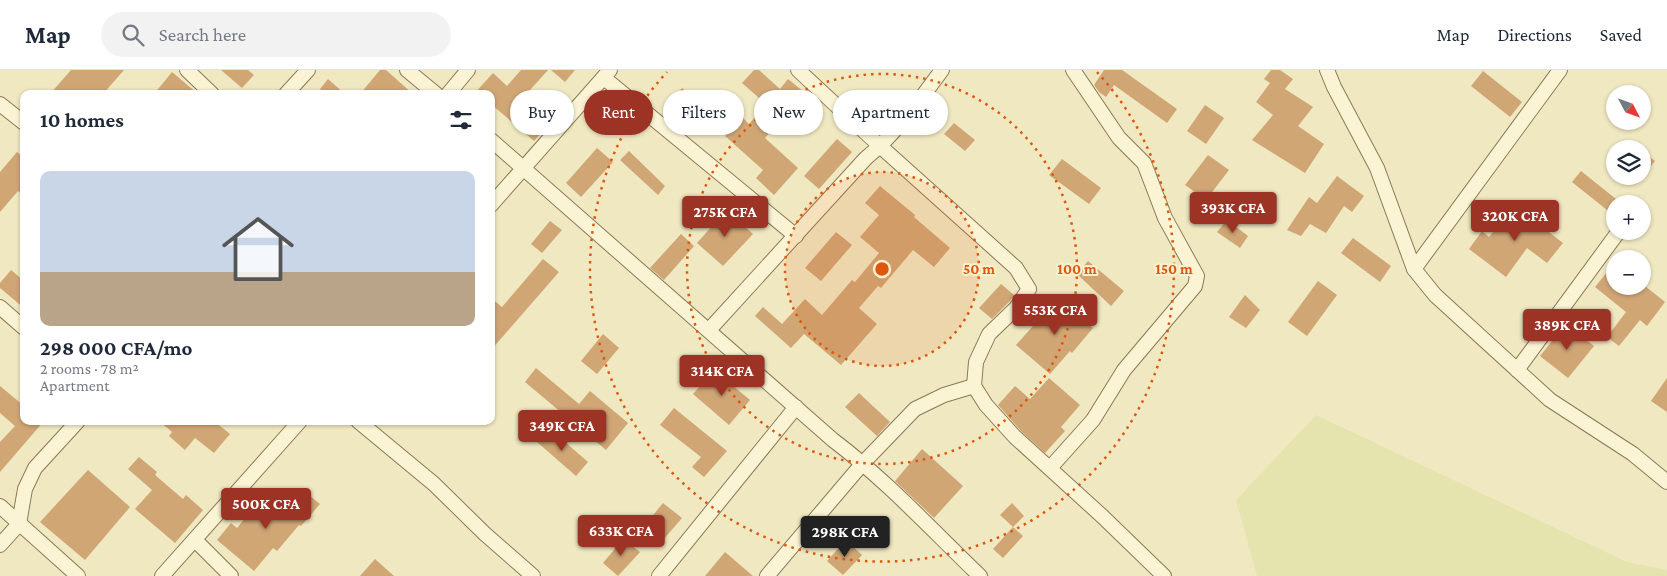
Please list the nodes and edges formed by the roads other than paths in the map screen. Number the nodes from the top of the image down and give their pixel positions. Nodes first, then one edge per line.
1 (187, 70) edge
2 (308, 70) edge
3 (407, 70) edge
4 (468, 70) edge
5 (798, 70) edge
6 (942, 70) edge
7 (1073, 70) edge
8 (1327, 70) edge
9 (1560, 70) edge
10 (607, 74) edge
11 (208, 90) edge
12 (290, 90) edge
13 (431, 90) edge
14 (451, 90) edge
15 (0, 104) edge
16 (20, 120) edge
17 (495, 143) edge
18 (880, 146) junction
19 (524, 168) junction
20 (495, 201) edge
21 (796, 236) junction
22 (1612, 240) edge
23 (1414, 269) junction
24 (0, 307) edge
25 (20, 324) edge
26 (710, 330) junction
27 (1517, 370) junction
28 (974, 386) junction
29 (796, 407) junction
30 (74, 425) edge
31 (296, 425) edge
32 (363, 425) edge
33 (863, 463) junction
34 (1050, 468) junction
35 (1667, 482) edge
36 (0, 506) edge
37 (19, 524) junction
38 (195, 540) junction
39 (0, 545) edge
40 (78, 576) edge
41 (162, 576) edge
42 (231, 576) edge
43 (533, 576) edge
44 (659, 576) edge
45 (767, 576) edge
46 (980, 576) edge
47 (1164, 576) edge

1 - 11 street
2 - 12 street
3 - 13 street
4 - 14 street
5 - 18 street
6 - 18 street
7 - 34 street
8 - 23 street
9 - 23 street
10 - 19 street
10 - 21 street
15 - 16 street
17 - 19 street
18 - 21 street
18 - 28 street
19 - 20 street
19 - 26 street
21 - 26 street
22 - 27 street
23 - 27 street
24 - 25 street
26 - 29 street
27 - 35 street
28 - 33 street
28 - 34 street
29 - 33 street
29 - 44 street
30 - 37 street
31 - 38 street
32 - 43 street
33 - 45 street
33 - 46 street
34 - 47 street
36 - 37 street
37 - 39 street
37 - 40 street
38 - 41 street
38 - 42 street

